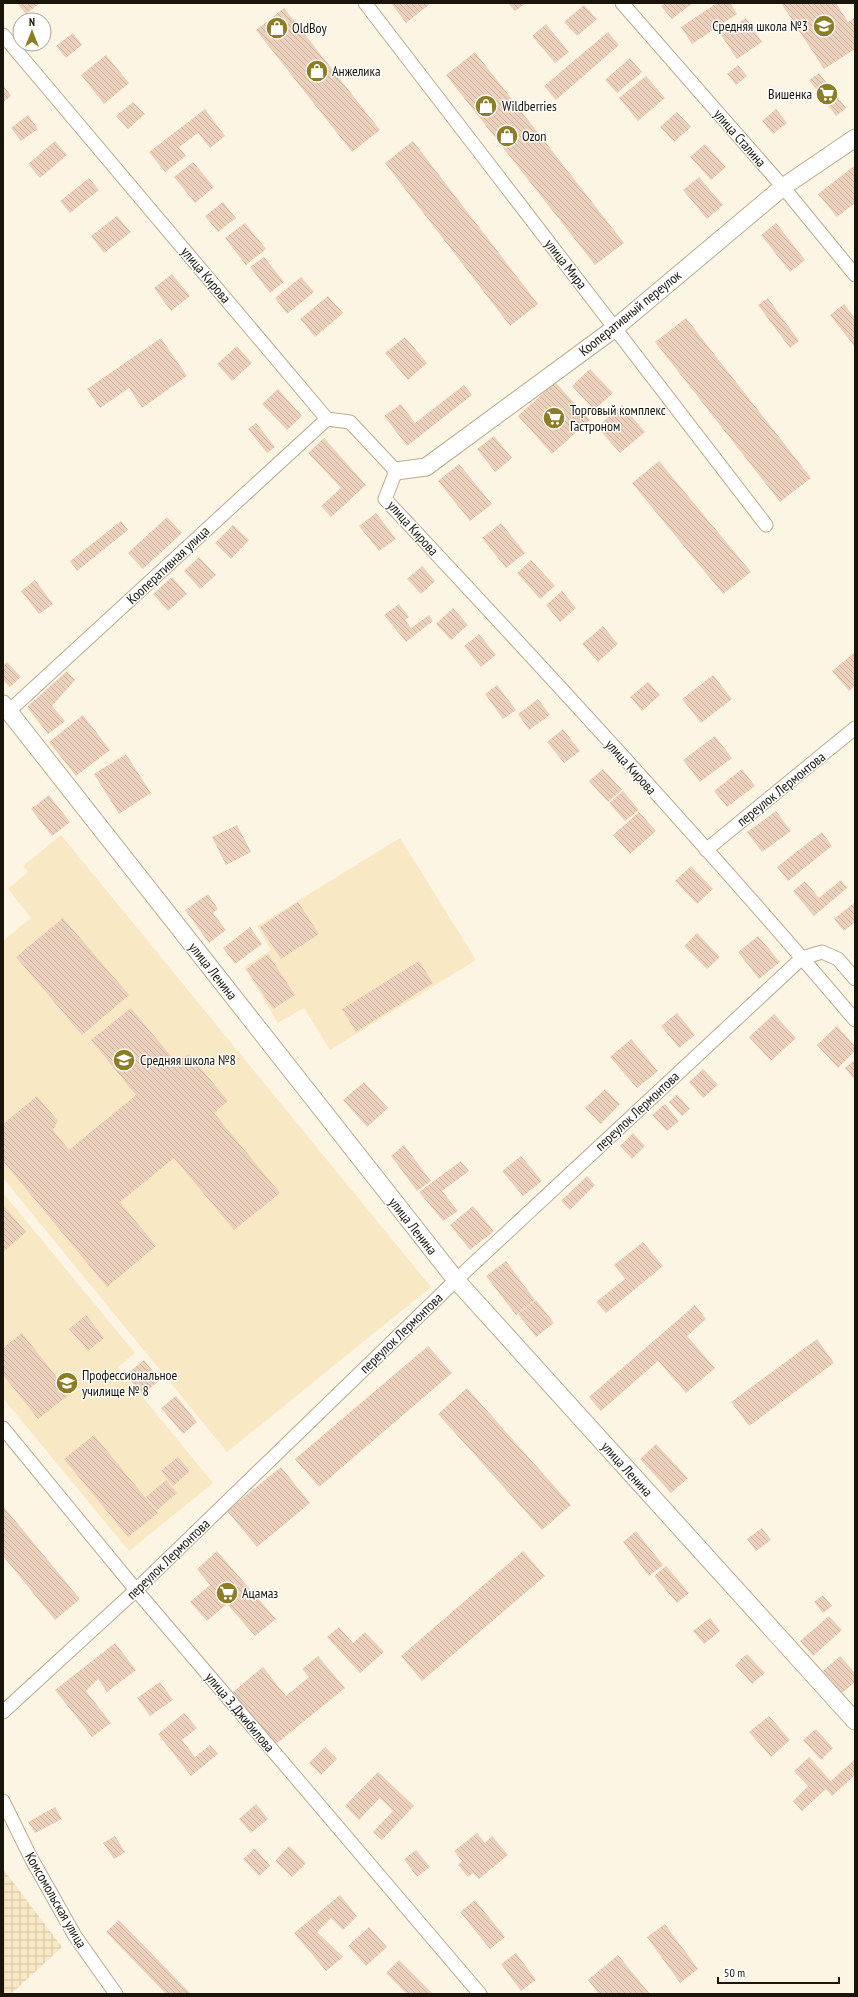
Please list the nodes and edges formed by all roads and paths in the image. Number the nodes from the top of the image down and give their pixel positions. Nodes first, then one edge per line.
1 (365, 3) edge
2 (622, 3) edge
3 (3, 35) edge
4 (855, 138) edge
5 (783, 187) junction
6 (855, 275) edge
7 (615, 328) junction
8 (327, 418) junction
9 (396, 471) junction
10 (766, 525) dead end
11 (6, 707) edge
12 (855, 728) edge
13 (706, 850) junction
14 (802, 958) junction
15 (855, 979) edge
16 (855, 1020) edge
17 (456, 1280) junction
18 (3, 1428) edge
19 (136, 1590) junction
20 (3, 1712) edge
21 (855, 1721) edge
22 (3, 1801) edge
23 (116, 1994) edge
24 (480, 1994) edge

1 - 7 street, улица Мира
2 - 5 street, улица Сталина
3 - 8 street, улица Кирова
4 - 5 street, Кооперативный переулок
5 - 6 street, улица Сталина
5 - 7 street, Кооперативный переулок
7 - 9 street, Кооперативный переулок
7 - 10 street, улица Мира
8 - 9 street
8 - 11 street, Кооперативная улица
9 - 13 street, улица Кирова
11 - 17 street, улица Ленина
12 - 13 street, переулок Лермонтова
13 - 14 street, улица Кирова
14 - 15 street
14 - 16 street, улица Кирова
14 - 17 street, переулок Лермонтова
17 - 19 street, переулок Лермонтова
17 - 21 street, улица Ленина
18 - 19 street, улица З. Джибилова
19 - 20 street, переулок Лермонтова
19 - 24 street, улица З. Джибилова
22 - 23 street, Комсомольская улица

